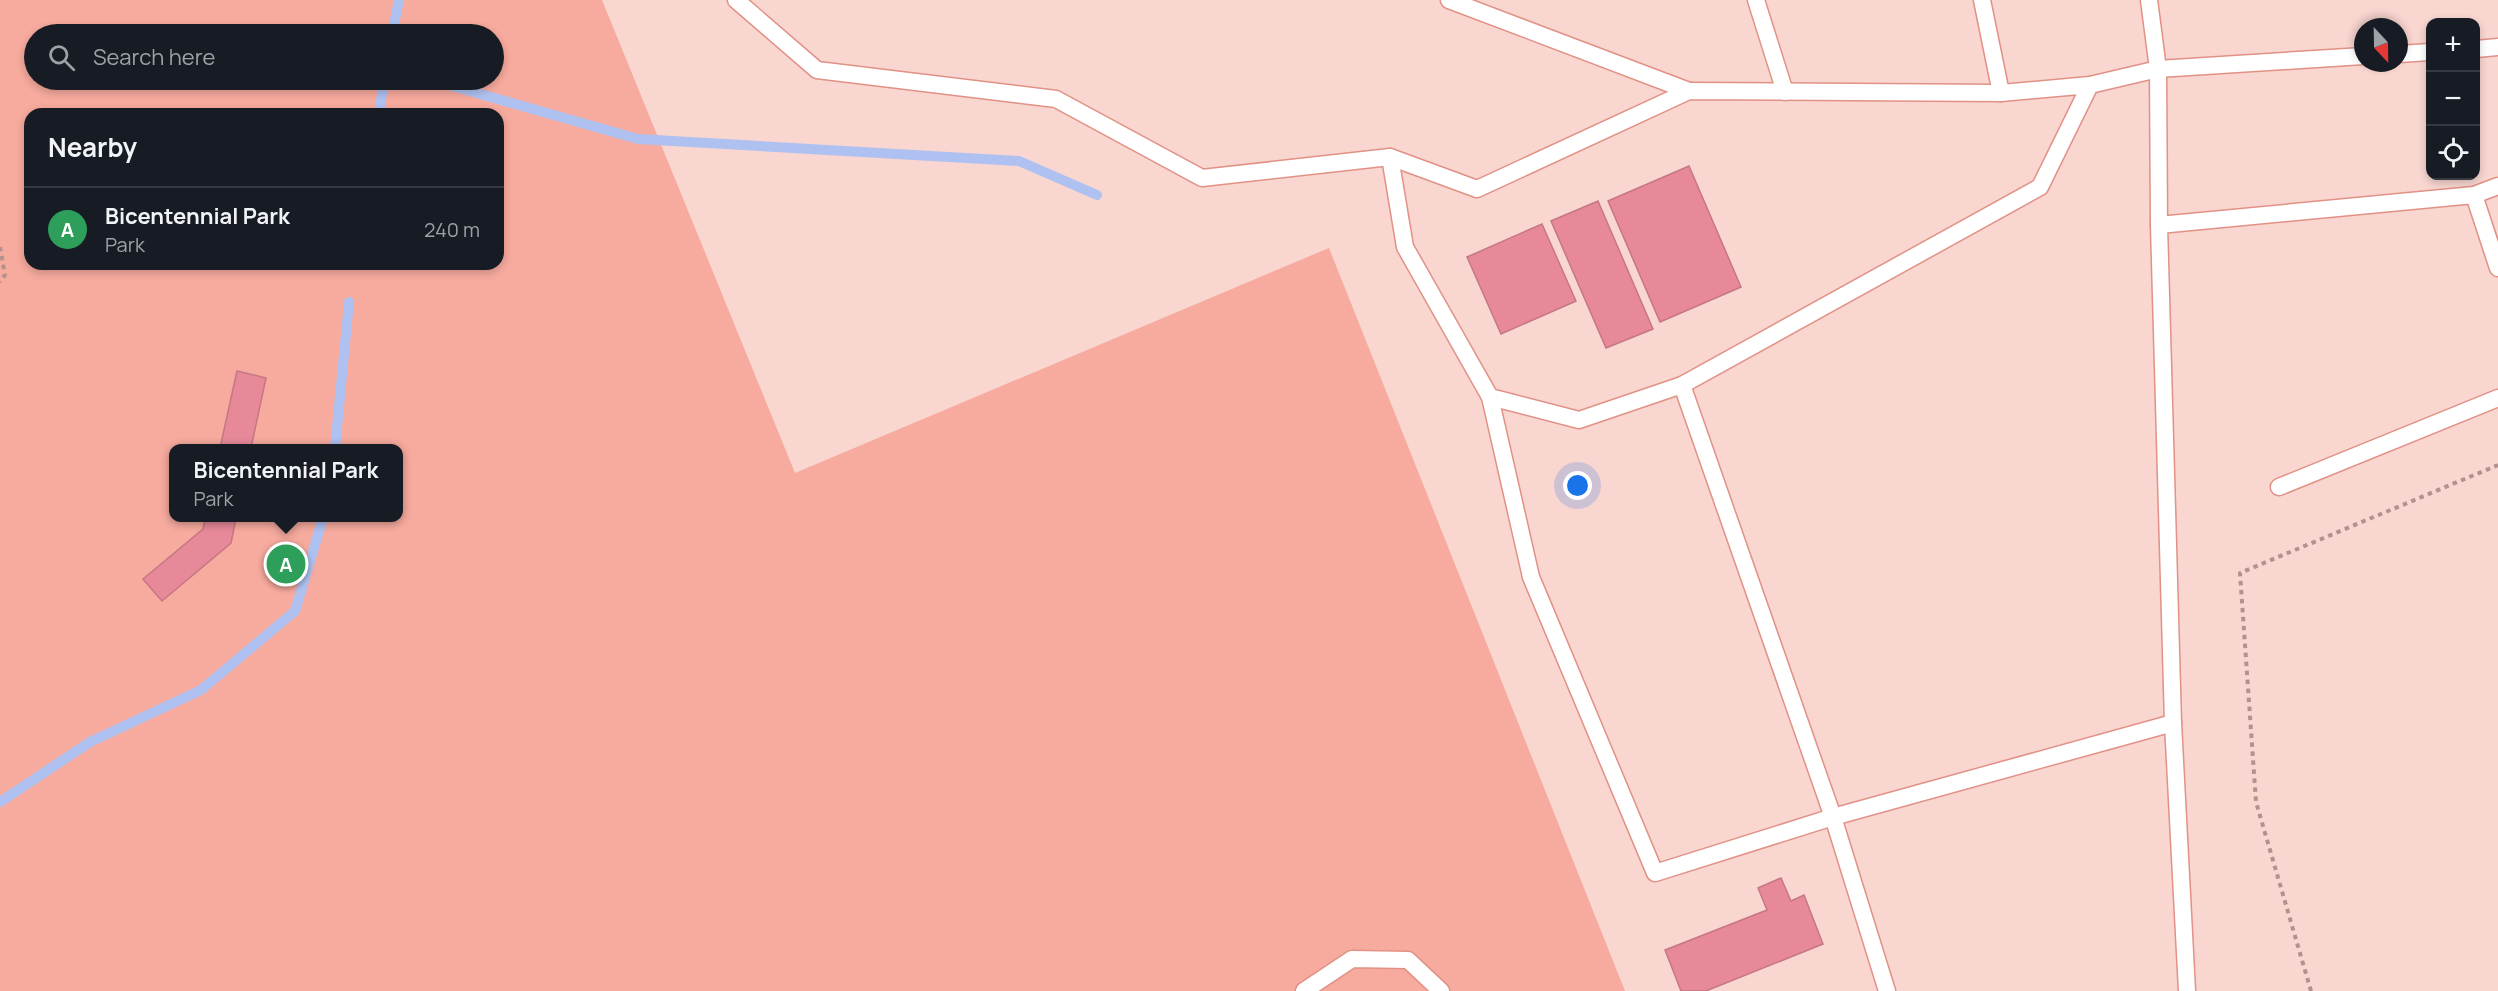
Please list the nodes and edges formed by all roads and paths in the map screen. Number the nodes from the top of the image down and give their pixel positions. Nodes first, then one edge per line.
1 (736, 0) edge
2 (1449, 0) edge
3 (1756, 0) edge
4 (1982, 0) edge
5 (2149, 0) edge
6 (2498, 47) edge
7 (2480, 49) edge
8 (2426, 51) edge
9 (2408, 53) edge
10 (2354, 57) edge
11 (2158, 69) junction
12 (2090, 85) junction
13 (1689, 91) junction
14 (1785, 92) junction
15 (2001, 93) junction
16 (1390, 157) junction
17 (2498, 186) edge
18 (2474, 195) junction
19 (2159, 225) junction
20 (0, 247) edge
21 (2498, 268) edge
22 (0, 282) edge
23 (1682, 385) junction
24 (1490, 397) junction
25 (2498, 398) edge
26 (2498, 465) edge
27 (2279, 487) dead end
28 (2173, 723) junction
29 (1833, 817) junction
30 (1304, 991) edge
31 (1441, 991) edge
32 (1887, 991) edge
33 (2187, 991) edge
34 (2311, 991) edge

1 - 16 lane
2 - 13 lane
3 - 14 lane
4 - 15 lane
5 - 11 lane
6 - 7 lane
8 - 9 lane
10 - 11 lane
11 - 12 lane
11 - 19 lane
12 - 15 lane
12 - 23 lane
13 - 14 lane
13 - 16 lane
14 - 15 lane
16 - 24 lane
17 - 18 lane
18 - 19 lane
18 - 21 lane
19 - 28 lane
20 - 22 path
23 - 24 lane
23 - 29 lane
24 - 29 lane
25 - 27 lane
26 - 34 path
28 - 29 lane
28 - 33 lane
29 - 32 lane
30 - 31 lane

